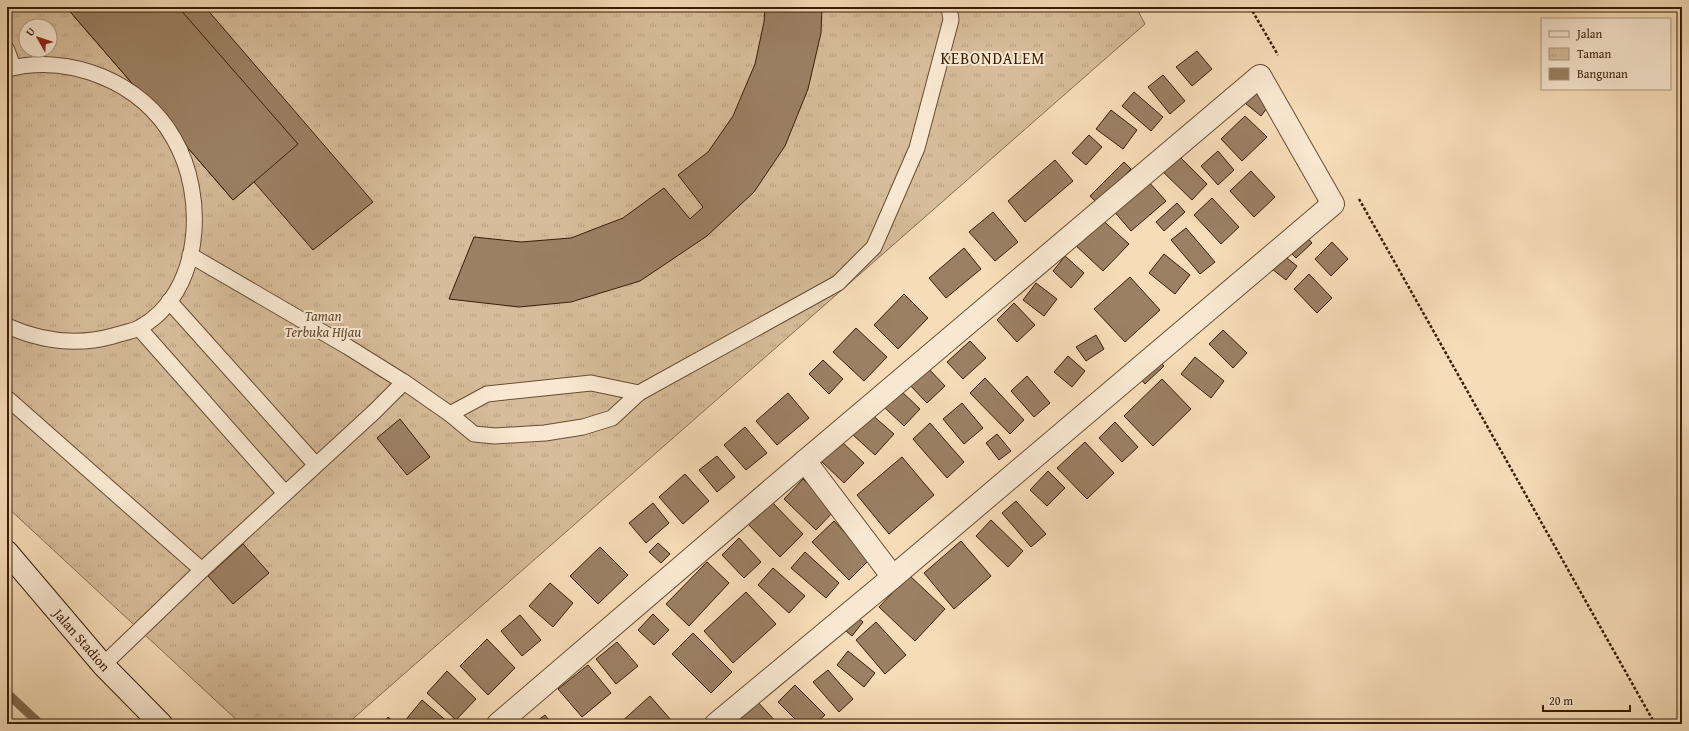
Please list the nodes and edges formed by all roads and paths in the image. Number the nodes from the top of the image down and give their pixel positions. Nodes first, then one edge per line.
1 (949, 7) edge
2 (1250, 7) edge
3 (7, 50) edge
4 (1280, 60) dead end
5 (10, 68) edge
6 (1359, 198) dead end
7 (190, 254) junction
8 (169, 301) junction
9 (7, 326) edge
10 (139, 328) junction
11 (404, 382) junction
12 (639, 393) junction
13 (7, 398) edge
14 (450, 414) junction
15 (804, 461) junction
16 (316, 464) junction
17 (285, 493) junction
18 (7, 552) edge
19 (202, 570) junction
20 (893, 577) junction
21 (103, 665) junction
22 (161, 724) edge
23 (498, 724) edge
24 (716, 724) edge
25 (1655, 724) edge

1 - 12 lane
2 - 4 path
3 - 5 lane
5 - 7 lane
6 - 25 path
7 - 8 lane
7 - 11 lane
8 - 10 lane
8 - 16 lane
9 - 10 lane
10 - 17 lane
11 - 14 lane
11 - 16 lane
12 - 14 lane
12 - 14 lane
13 - 19 lane
15 - 20 street
15 - 20 street
15 - 23 street
16 - 17 lane
17 - 19 lane
18 - 21 street, Jalan Stadion
19 - 21 lane
20 - 24 street
21 - 22 street, Jalan Stadion

